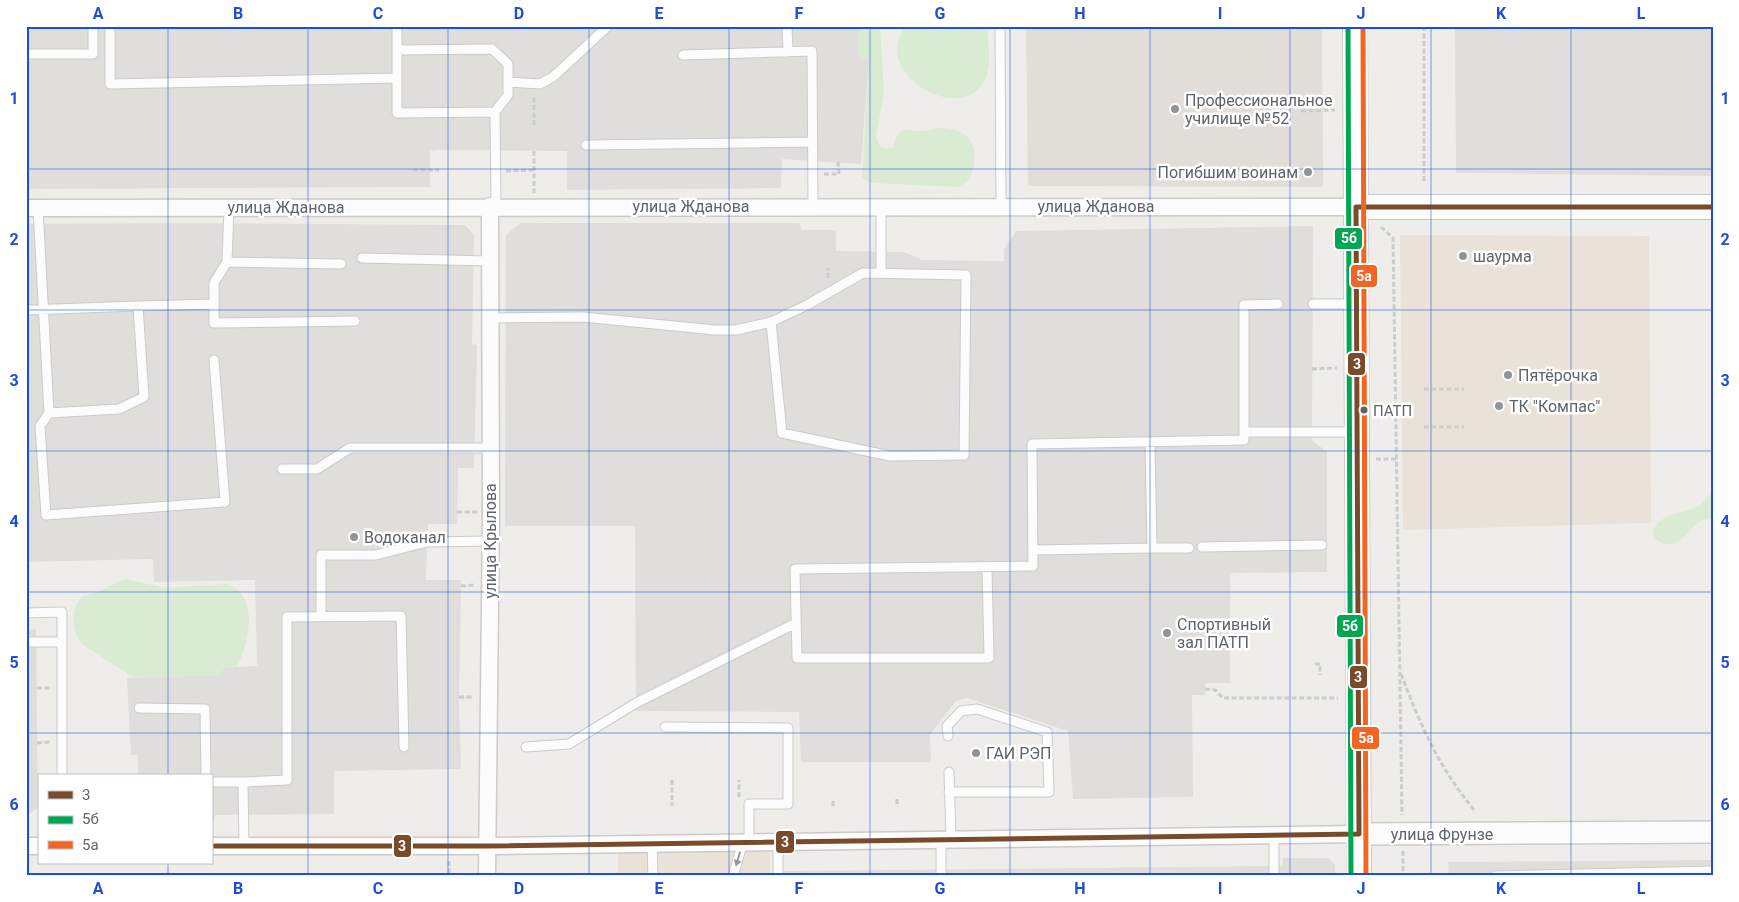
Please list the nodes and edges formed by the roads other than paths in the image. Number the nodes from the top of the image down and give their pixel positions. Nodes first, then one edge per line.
1 (93, 26) edge
2 (110, 26) edge
3 (397, 26) edge
4 (608, 26) edge
5 (787, 26) edge
6 (1000, 26) edge
7 (1355, 26) edge
8 (397, 50) junction
9 (788, 52) junction
10 (26, 54) edge
11 (683, 55) dead end
12 (397, 78) junction
13 (508, 82) junction
14 (495, 112) junction
15 (812, 142) junction
16 (586, 145) dead end
17 (493, 206) junction
18 (812, 206) junction
19 (881, 206) junction
20 (1001, 206) junction
21 (229, 207) junction
22 (1356, 207) junction
23 (1713, 207) edge
24 (32, 208) edge
25 (362, 258) dead end
26 (490, 261) junction
27 (227, 262) junction
28 (341, 264) dead end
29 (881, 273) junction
30 (214, 304) junction
31 (1278, 304) dead end
32 (1313, 304) dead end
33 (1357, 304) junction
34 (138, 306) junction
35 (43, 309) junction
36 (26, 310) edge
37 (490, 318) junction
38 (354, 321) dead end
39 (771, 322) junction
40 (214, 360) dead end
41 (49, 413) junction
42 (1244, 432) junction
43 (1358, 432) junction
44 (1150, 443) junction
45 (491, 448) junction
46 (282, 469) dead end
47 (490, 541) junction
48 (1322, 545) dead end
49 (1202, 547) dead end
50 (1152, 548) junction
51 (1189, 548) dead end
52 (1033, 550) junction
53 (987, 568) junction
54 (26, 613) edge
55 (321, 617) junction
56 (796, 623) junction
57 (26, 642) edge
58 (62, 642) junction
59 (139, 708) dead end
60 (665, 727) dead end
61 (948, 736) dead end
62 (404, 747) dead end
63 (526, 747) dead end
64 (949, 772) dead end
65 (62, 774) edge
66 (206, 774) edge
67 (212, 782) edge
68 (243, 782) junction
69 (950, 792) junction
70 (1713, 832) edge
71 (1359, 834) junction
72 (1274, 835) junction
73 (946, 840) junction
74 (746, 842) junction
75 (778, 842) junction
76 (652, 843) junction
77 (212, 846) edge
78 (244, 846) junction
79 (487, 846) junction
80 (1713, 871) edge
81 (487, 876) edge
82 (653, 876) edge
83 (733, 876) edge
84 (778, 876) edge
85 (941, 876) edge
86 (1274, 876) edge
87 (1359, 876) edge
88 (1495, 876) edge

1 - 10 lane
2 - 12 lane
3 - 8 lane
4 - 13 lane
5 - 9 lane
6 - 20 lane
7 - 22 main road
8 - 12 lane
8 - 13 lane
9 - 11 lane
9 - 15 lane
12 - 14 lane
13 - 14 lane
14 - 17 lane
15 - 16 lane
15 - 18 lane
17 - 18 street, улица Жданова
17 - 21 street, улица Жданова
17 - 26 street, улица Крылова
18 - 19 street, улица Жданова
19 - 20 street, улица Жданова
19 - 29 lane
20 - 22 street, улица Жданова
21 - 24 street, улица Жданова
21 - 27 lane
22 - 23 main road
22 - 33 main road
24 - 35 lane
25 - 26 lane
26 - 37 street, улица Крылова
27 - 28 lane
27 - 30 lane
29 - 39 lane
29 - 39 lane
30 - 34 lane
30 - 38 lane
31 - 42 lane
32 - 33 lane
33 - 43 main road
34 - 35 lane
34 - 41 lane
35 - 36 lane
35 - 41 lane
37 - 39 lane
37 - 45 street, улица Крылова
40 - 41 lane
42 - 43 lane
42 - 44 lane
43 - 71 main road
44 - 50 lane
44 - 52 lane
45 - 46 lane
45 - 47 street, улица Крылова
47 - 55 lane
47 - 79 street, улица Крылова
48 - 49 lane
50 - 51 lane
50 - 52 lane
52 - 53 lane
53 - 56 lane
53 - 56 lane
54 - 58 lane
55 - 62 lane
55 - 68 lane
56 - 63 lane
57 - 58 lane
58 - 65 lane
59 - 66 lane
60 - 74 lane
61 - 69 lane
64 - 69 lane
67 - 68 lane
68 - 78 lane
69 - 73 lane
70 - 71 street, улица Фрунзе
71 - 72 street, улица Фрунзе
71 - 87 main road
72 - 73 street, улица Фрунзе
72 - 86 lane
73 - 75 street, улица Фрунзе
73 - 85 lane
74 - 75 street, улица Фрунзе
74 - 76 street, улица Фрунзе
74 -> 83 lane
75 - 84 lane
76 - 79 street, улица Фрунзе
76 - 82 lane
77 - 78 street, улица Фрунзе
78 - 79 street, улица Фрунзе
79 - 81 street, улица Крылова
80 - 88 lane

